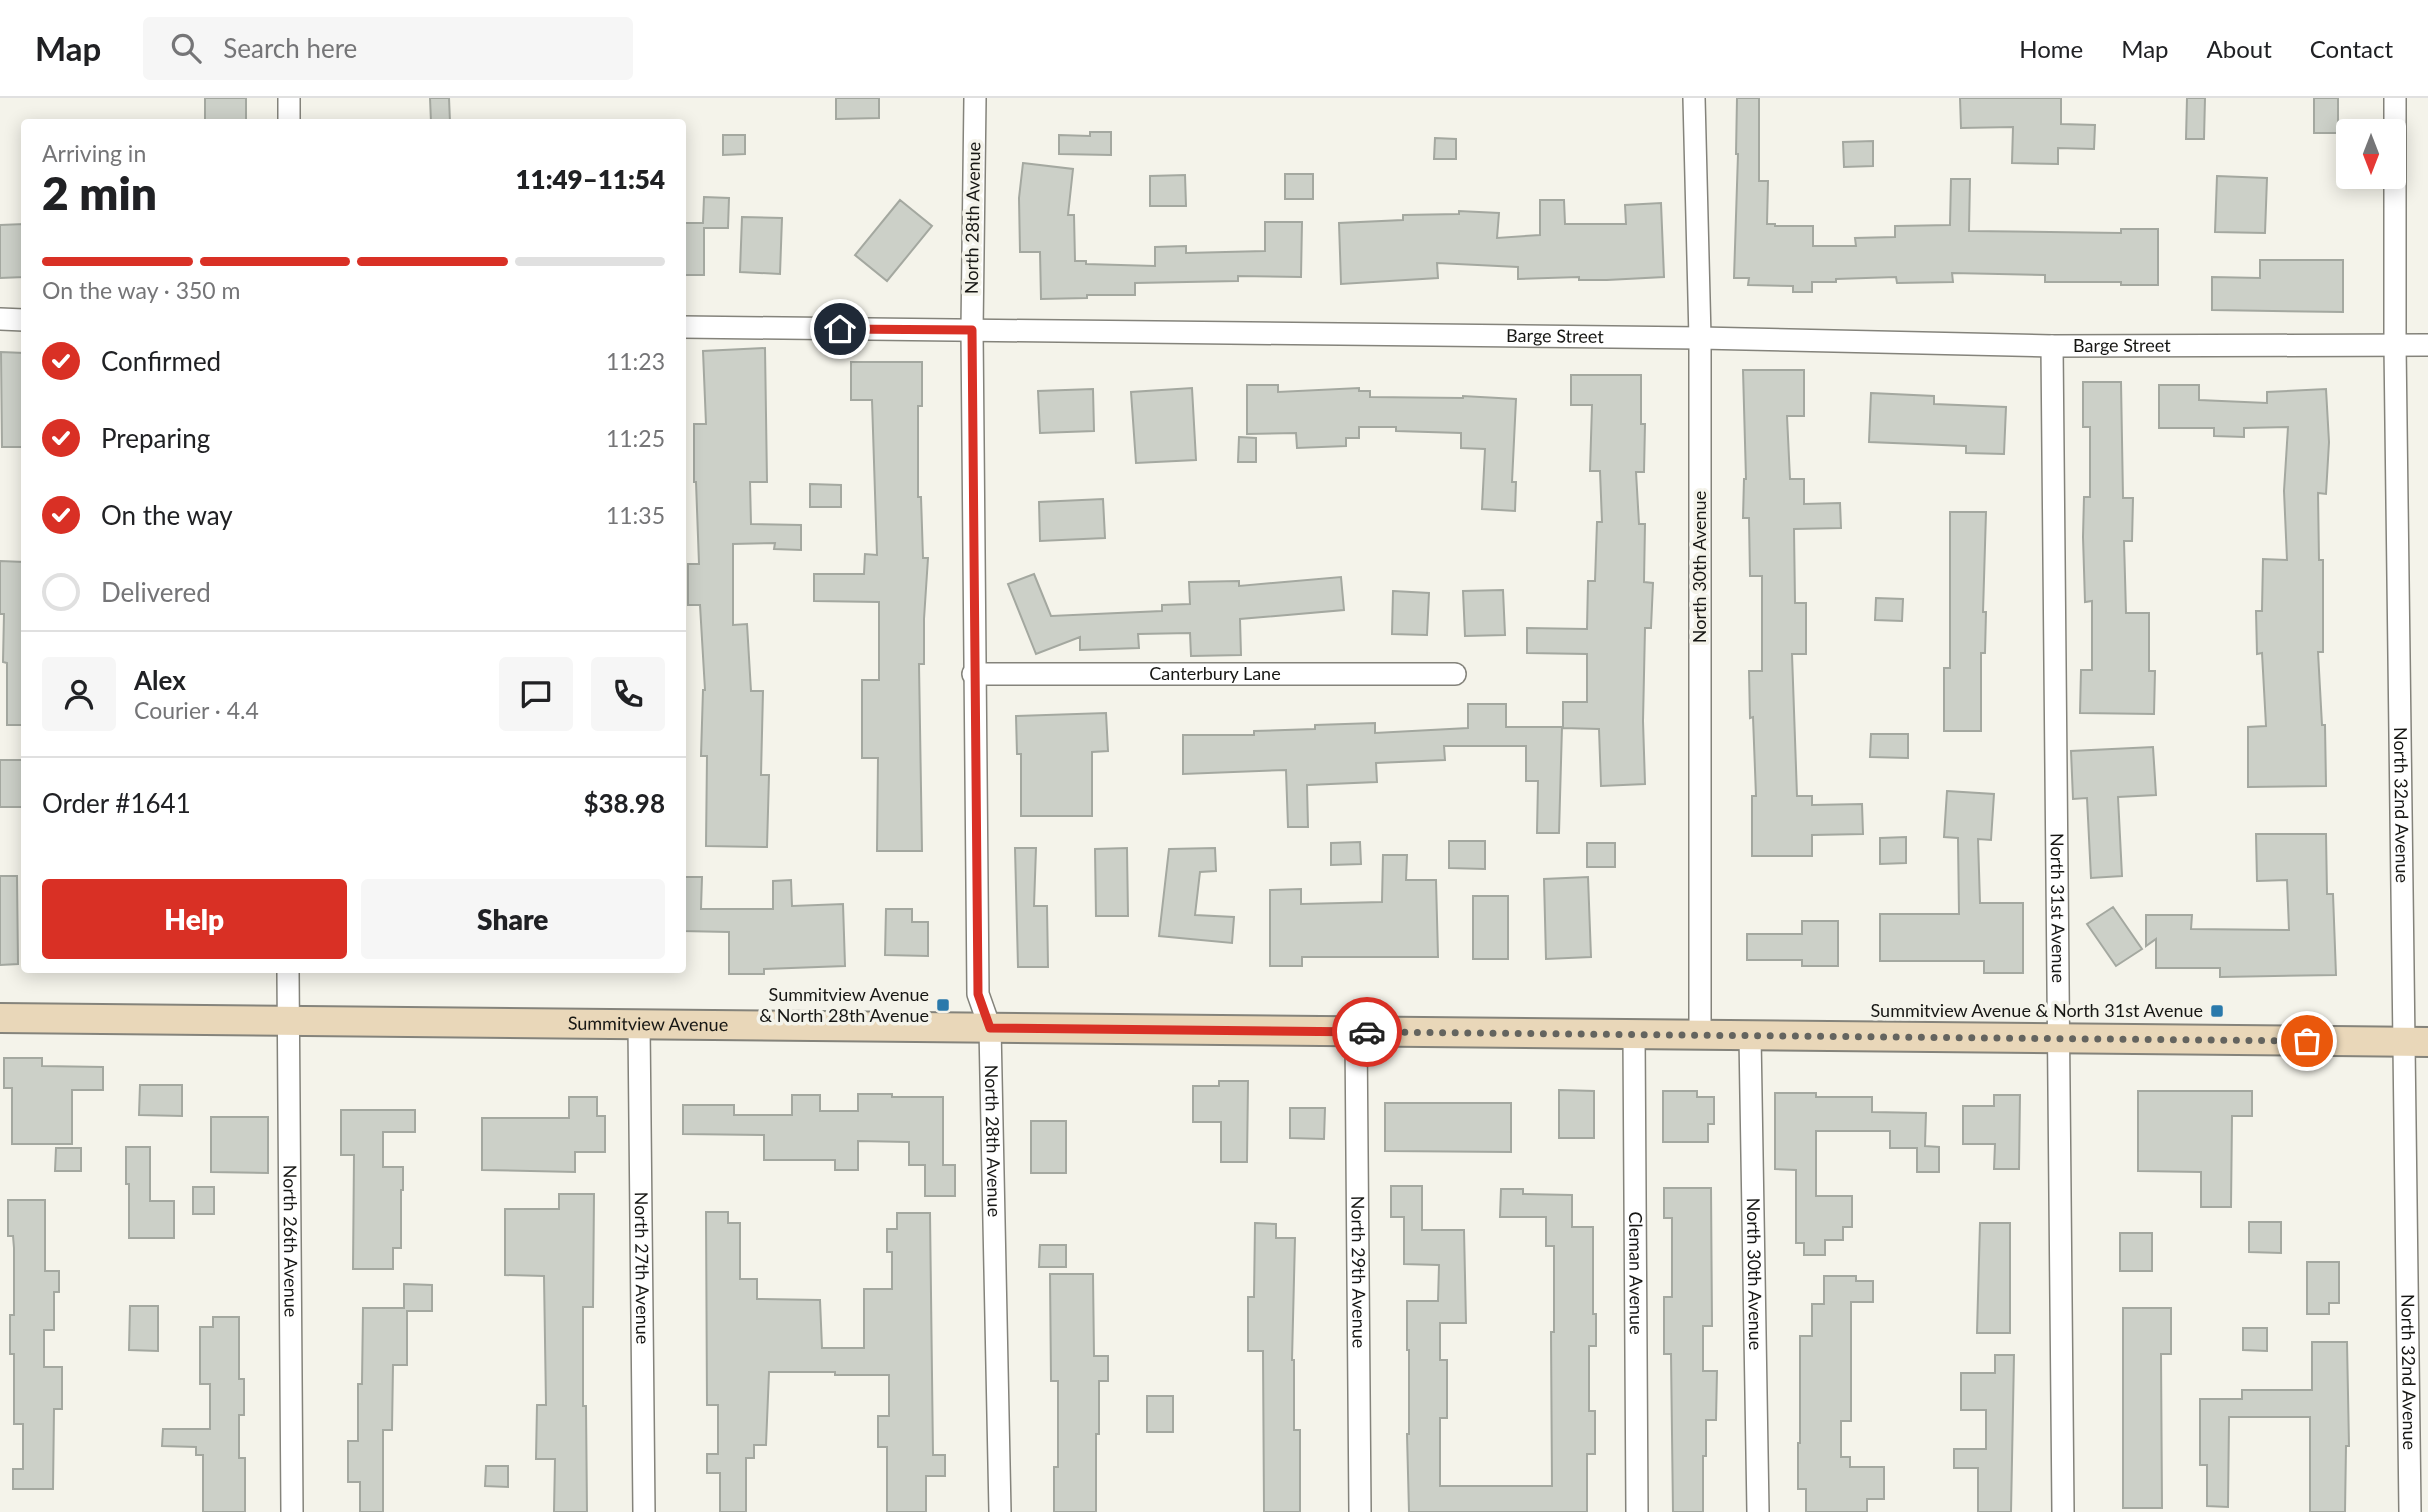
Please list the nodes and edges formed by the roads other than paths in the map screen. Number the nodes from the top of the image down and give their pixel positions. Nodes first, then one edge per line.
1 (289, 98) edge
2 (975, 98) edge
3 (1694, 98) edge
4 (2395, 98) edge
5 (289, 119) edge
6 (0, 319) edge
7 (21, 320) edge
8 (686, 327) edge
9 (972, 330) junction
10 (1700, 338) junction
11 (2396, 345) junction
12 (2428, 345) edge
13 (2052, 346) junction
14 (974, 674) junction
15 (1455, 674) dead end
16 (288, 973) edge
17 (0, 1018) edge
18 (288, 1021) junction
19 (639, 1025) junction
20 (990, 1028) junction
21 (1356, 1032) junction
22 (1634, 1035) junction
23 (1700, 1035) junction
24 (1750, 1036) junction
25 (2060, 1039) junction
26 (2417, 1042) edge
27 (292, 1512) edge
28 (644, 1512) edge
29 (1000, 1512) edge
30 (1360, 1512) edge
31 (1637, 1512) edge
32 (1758, 1512) edge
33 (2063, 1512) edge
34 (2410, 1512) edge

1 - 5 street
2 - 9 street, North 28th Avenue
3 - 10 street, North 30th Avenue
4 - 11 street, North 32nd Avenue
6 - 7 street
8 - 9 street, Barge Street
9 - 10 street, Barge Street
9 - 14 street, North 28th Avenue
10 - 13 street, Barge Street
10 - 23 street, North 30th Avenue
11 - 12 street, Barge Street
11 - 13 street, Barge Street
11 - 26 street, North 32nd Avenue
13 - 25 street, North 31st Avenue
14 - 15 street, Canterbury Lane
14 - 20 street, North 28th Avenue
16 - 18 street, North 26th Avenue
17 - 18 main road, Summitview Avenue
18 - 19 main road, Summitview Avenue
18 - 27 street, North 26th Avenue
19 - 20 main road, Summitview Avenue
19 - 28 street, North 27th Avenue
20 - 21 main road, Summitview Avenue
20 - 29 street, North 28th Avenue
21 - 22 main road, Summitview Avenue
21 - 30 street, North 29th Avenue
22 - 23 main road, Summitview Avenue
22 - 31 street, Cleman Avenue
23 - 24 main road, Summitview Avenue
24 - 25 main road, Summitview Avenue
24 - 32 street, North 30th Avenue
25 - 26 main road, Summitview Avenue
25 - 33 street, North 31st Avenue
26 - 34 street, North 32nd Avenue

